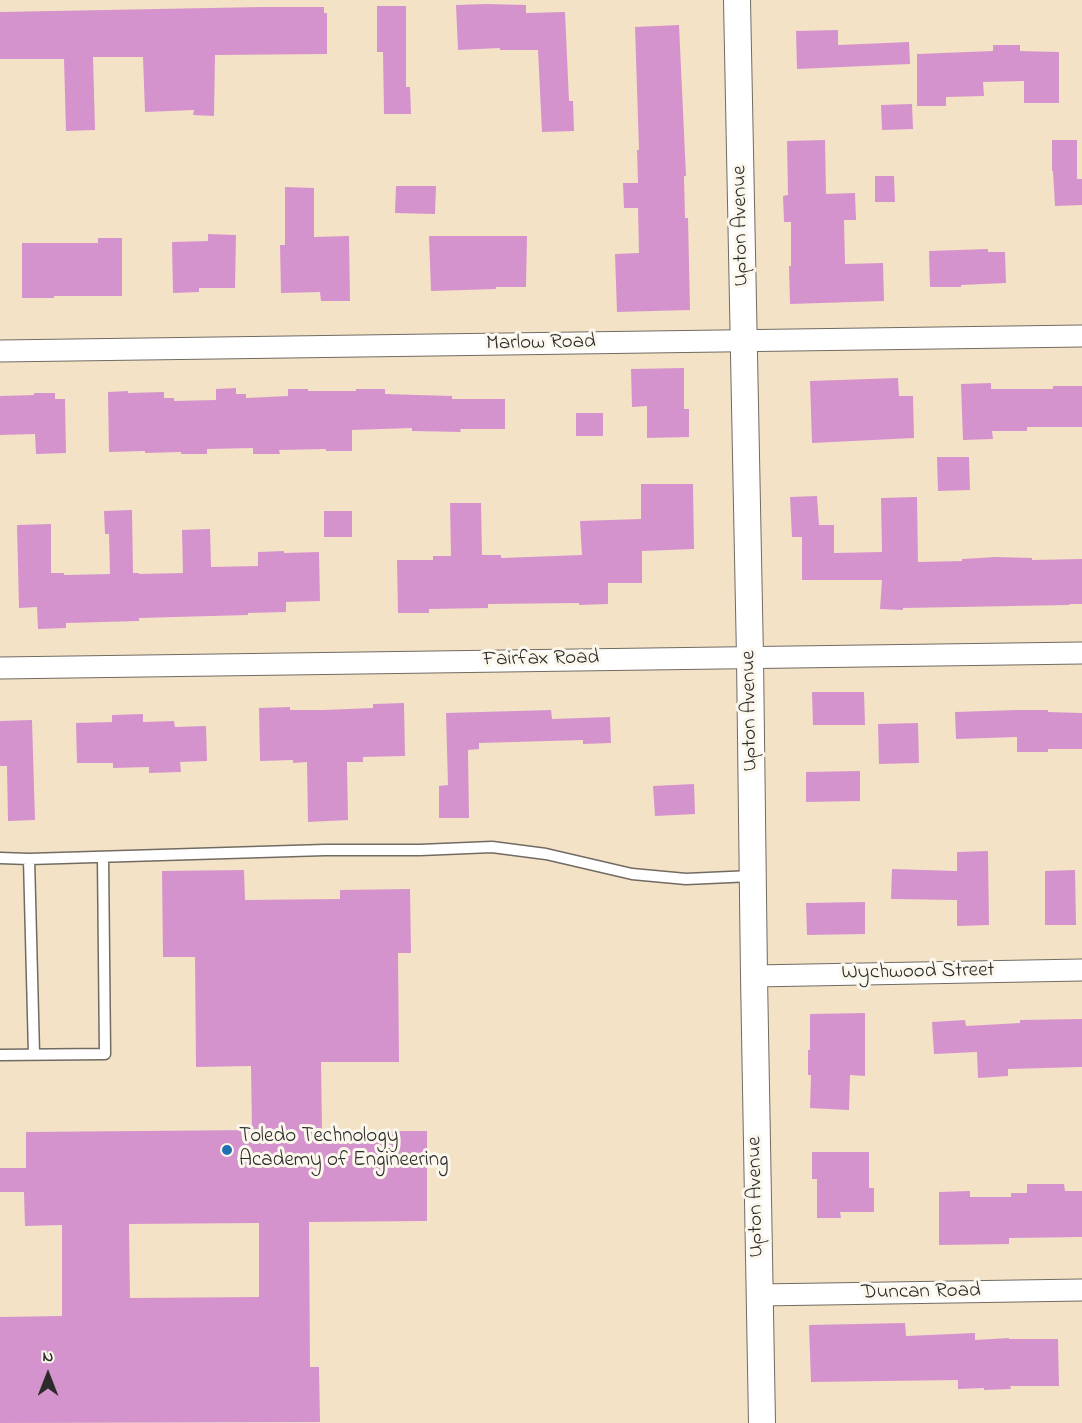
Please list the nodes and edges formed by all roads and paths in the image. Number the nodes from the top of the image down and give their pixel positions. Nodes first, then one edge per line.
1 (737, 0) edge
2 (1082, 336) edge
3 (744, 341) junction
4 (0, 351) edge
5 (1082, 653) edge
6 (750, 657) junction
7 (0, 668) edge
8 (104, 857) junction
9 (0, 858) edge
10 (29, 859) junction
11 (753, 876) junction
12 (1082, 970) edge
13 (754, 976) junction
14 (34, 1054) junction
15 (0, 1055) edge
16 (1082, 1290) edge
17 (759, 1295) junction
18 (762, 1423) edge

1 - 3 street, Upton Avenue
2 - 3 street, Marlow Road
3 - 4 street, Marlow Road
3 - 6 street, Upton Avenue
5 - 6 street, Fairfax Road
6 - 7 street, Fairfax Road
6 - 11 street, Upton Avenue
8 - 10 lane
8 - 11 lane
8 - 14 lane
9 - 10 lane
10 - 14 lane
11 - 13 street, Upton Avenue
12 - 13 street, Wychwood Street
13 - 17 street, Upton Avenue
14 - 15 lane
16 - 17 street, Duncan Road
17 - 18 street, Upton Avenue

